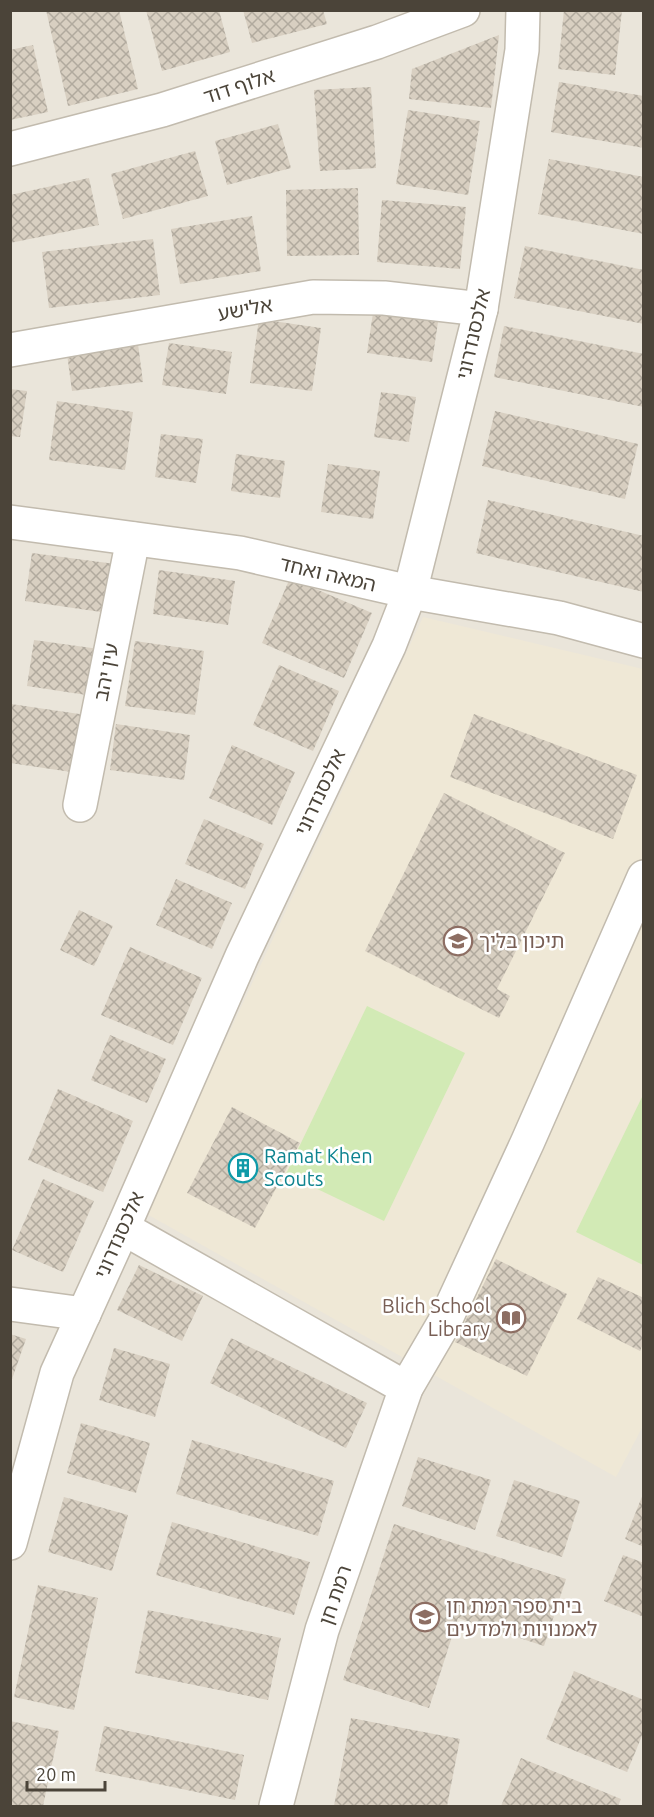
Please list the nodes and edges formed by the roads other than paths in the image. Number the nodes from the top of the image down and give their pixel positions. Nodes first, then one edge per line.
1 (463, 10) edge
2 (524, 10) edge
3 (10, 149) edge
4 (481, 309) junction
5 (10, 350) edge
6 (10, 522) edge
7 (133, 539) junction
8 (410, 592) junction
9 (644, 640) edge
10 (80, 805) dead end
11 (644, 878) edge
12 (123, 1228) junction
13 (10, 1304) edge
14 (84, 1314) junction
15 (406, 1388) junction
16 (10, 1543) edge
17 (276, 1806) edge

1 - 3 street, אלוף דוד
2 - 4 street, אלכסנדרוני
4 - 5 street, אלישע
4 - 8 street, אלכסנדרוני
6 - 7 street, המאה ואחד
7 - 8 street, המאה ואחד
7 - 10 street, עין יהב
8 - 9 street, המאה ואחד
8 - 12 street, אלכסנדרוני
11 - 15 street, רמת חן
12 - 14 street, אלכסנדרוני
12 - 15 street
13 - 14 street
14 - 16 street, אלכסנדרוני
15 - 17 street, רמת חן

